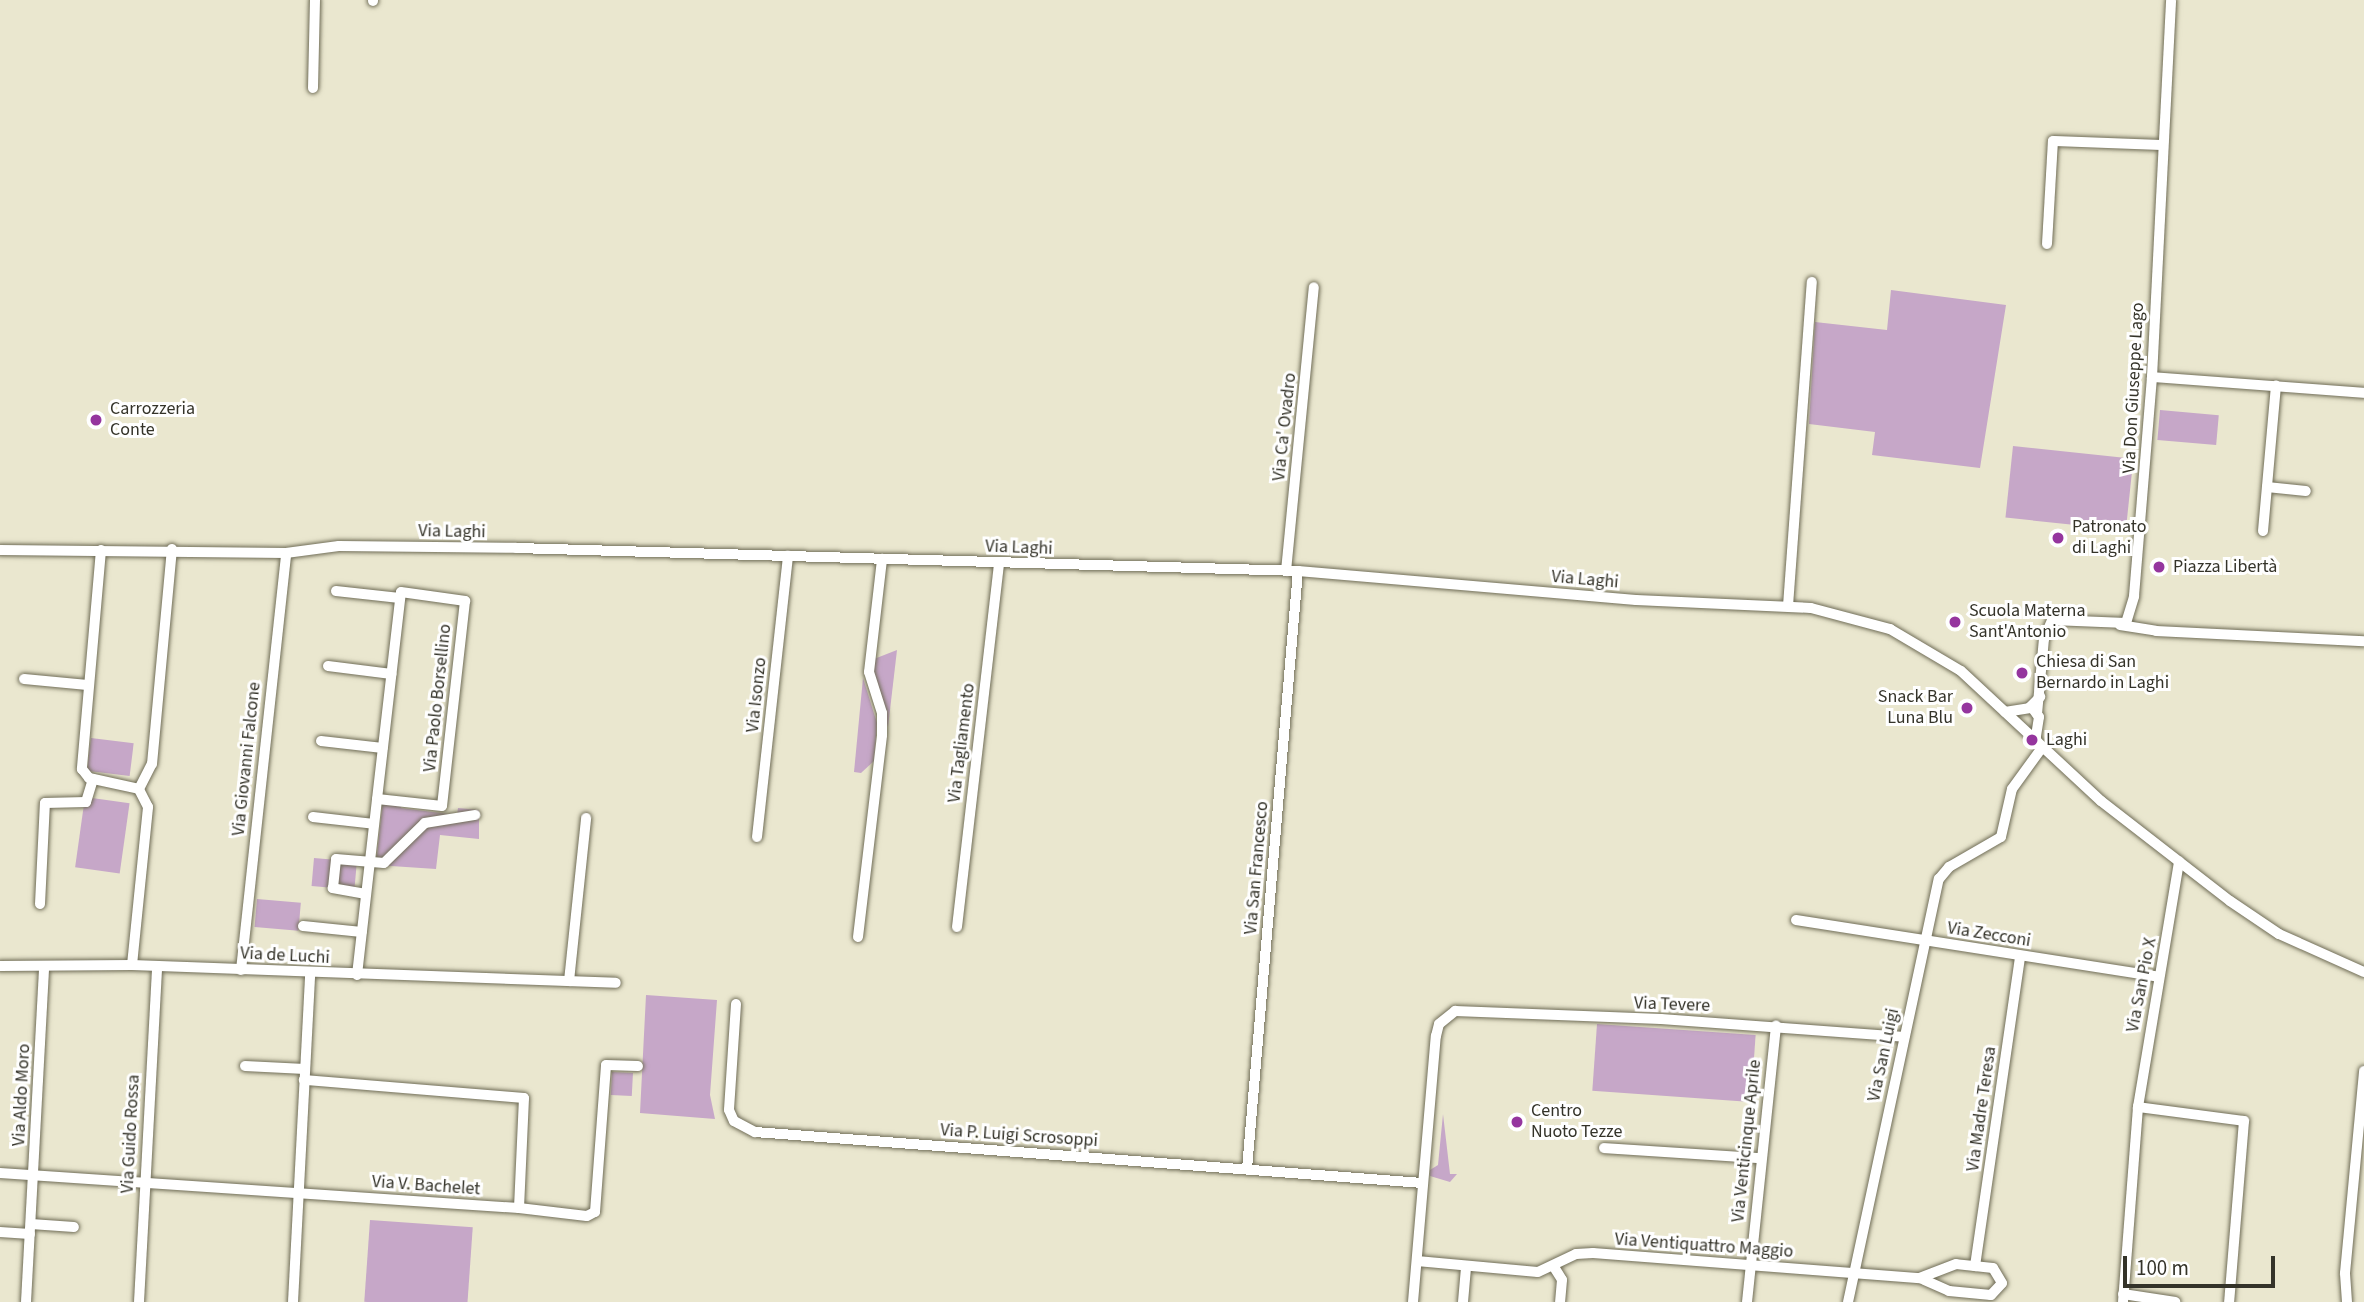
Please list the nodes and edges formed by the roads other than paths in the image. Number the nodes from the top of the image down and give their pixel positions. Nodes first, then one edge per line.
1 (315, 0) edge
2 (2171, 0) edge
3 (313, 88) dead end
4 (2163, 145) junction
5 (2047, 244) dead end
6 (1812, 282) dead end
7 (1314, 287) dead end
8 (2152, 377) junction
9 (2276, 386) junction
10 (2364, 393) edge
11 (2267, 487) junction
12 (2306, 491) dead end
13 (2263, 531) dead end
14 (173, 549) junction
15 (0, 550) edge
16 (101, 550) junction
17 (286, 553) junction
18 (788, 556) junction
19 (882, 559) junction
20 (999, 563) junction
21 (1286, 571) junction
22 (1298, 571) junction
23 (336, 590) dead end
24 (400, 598) junction
25 (1788, 606) junction
26 (2118, 624) junction
27 (2364, 640) edge
28 (328, 666) dead end
29 (391, 674) junction
30 (24, 679) dead end
31 (88, 685) junction
32 (2027, 718) junction
33 (321, 741) dead end
34 (2038, 745) junction
35 (383, 748) junction
36 (93, 779) junction
37 (139, 789) junction
38 (377, 799) junction
39 (475, 815) dead end
40 (313, 817) dead end
41 (586, 818) dead end
42 (374, 824) junction
43 (757, 837) dead end
44 (2179, 861) junction
45 (370, 862) junction
46 (366, 894) junction
47 (40, 904) dead end
48 (1796, 920) dead end
49 (303, 926) dead end
50 (957, 927) dead end
51 (362, 932) junction
52 (858, 937) dead end
53 (1924, 940) junction
54 (2020, 956) junction
55 (132, 965) junction
56 (0, 966) edge
57 (44, 967) junction
58 (157, 967) junction
59 (241, 970) junction
60 (2364, 972) edge
61 (310, 975) junction
62 (357, 975) junction
63 (2159, 977) junction
64 (569, 981) junction
65 (616, 983) dead end
66 (736, 1004) dead end
67 (1776, 1026) junction
68 (1904, 1037) junction
69 (245, 1066) dead end
70 (638, 1066) dead end
71 (2364, 1071) edge
72 (305, 1074) junction
73 (2138, 1107) junction
74 (1604, 1148) dead end
75 (1760, 1158) junction
76 (1247, 1169) junction
77 (0, 1173) edge
78 (34, 1175) junction
79 (144, 1182) junction
80 (1423, 1183) junction
81 (298, 1193) junction
82 (519, 1208) junction
83 (74, 1227) dead end
84 (30, 1229) junction
85 (0, 1232) edge
86 (1417, 1261) junction
87 (1749, 1265) junction
88 (1466, 1266) junction
89 (1975, 1266) junction
90 (1554, 1267) junction
91 (1854, 1273) junction
92 (1920, 1278) junction
93 (2123, 1298) edge
94 (26, 1302) edge
95 (139, 1302) edge
96 (292, 1302) edge
97 (1413, 1302) edge
98 (1463, 1302) edge
99 (1560, 1302) edge
100 (1747, 1302) edge
101 (1848, 1302) edge
102 (2175, 1302) edge
103 (2229, 1302) edge
104 (2347, 1302) edge

1 - 3 street
2 - 4 street, Via Don Giuseppe Lago
4 - 5 street
4 - 8 street, Via Don Giuseppe Lago
6 - 25 street
7 - 21 street, Via Ca' Ovadro
8 - 9 street
8 - 26 street, Via Don Giuseppe Lago
9 - 10 street
9 - 11 street
11 - 12 street
11 - 13 street
14 - 16 street, Via Laghi
14 - 17 street, Via Laghi
14 - 37 street
15 - 16 street, Via Laghi
16 - 31 street
17 - 18 street, Via Laghi
17 - 59 street, Via Giovanni Falcone
18 - 19 street, Via Laghi
18 - 43 street, Via Isonzo
19 - 20 street, Via Laghi
19 - 52 street
20 - 21 street, Via Laghi
20 - 50 street, Via Tagliamento
21 - 22 street, Via Laghi
22 - 25 street, Via Laghi
22 - 76 street, Via San Francesco
23 - 24 street, Via Paolo Borsellino
24 - 29 street
24 - 38 street, Via Paolo Borsellino
25 - 32 street, Via Laghi
26 - 27 street
26 - 32 street
28 - 29 street
29 - 35 street
30 - 31 street
31 - 36 street
32 - 34 street
33 - 35 street
34 - 44 street
34 - 53 street, Via Zecconi
35 - 38 street
36 - 37 street
36 - 47 street
37 - 55 street
38 - 42 street
39 - 45 street
40 - 42 street
41 - 64 street
42 - 45 street
44 - 60 street
44 - 63 street, Via San Pio X
45 - 46 street
45 - 46 street
46 - 51 street
48 - 53 street
49 - 51 street
51 - 62 street
53 - 54 street, Via Zecconi
53 - 68 street, Via San Luigi
54 - 63 street, Via Zecconi
54 - 89 street, Via Madre Teresa
55 - 57 street, Via de Luchi
55 - 58 street, Via de Luchi
56 - 57 street, Via de Luchi
57 - 78 street, Via Aldo Moro
58 - 59 street, Via de Luchi
58 - 79 street, Via Guido Rossa
59 - 61 street, Via de Luchi
61 - 62 street, Via de Luchi
61 - 72 street
62 - 64 street, Via de Luchi
63 - 73 street, Via San Pio X
64 - 65 street, Via de Luchi
66 - 76 street, Via P. Luigi Scrosoppi
67 - 68 street, Via Tevere
67 - 75 street, Via Venticinque Aprile
67 - 80 street, Via Tevere
68 - 91 street, Via San Luigi
69 - 72 street
70 - 82 street, Via V. Bachelet
71 - 104 street
72 - 81 street
72 - 82 street
73 - 93 street, Via San Pio X
73 - 103 street
74 - 75 street
75 - 87 street, Via Venticinque Aprile
76 - 80 street, Via P. Luigi Scrosoppi
77 - 78 street, Via V. Bachelet
78 - 79 street, Via V. Bachelet
78 - 84 street, Via Aldo Moro
79 - 81 street, Via V. Bachelet
79 - 95 street, Via Guido Rossa
80 - 86 street
81 - 82 street, Via V. Bachelet
81 - 96 street
83 - 84 street
84 - 85 street
84 - 94 street, Via Aldo Moro
86 - 88 street, Via Ventiquattro Maggio
86 - 97 street
87 - 90 street, Via Ventiquattro Maggio
87 - 91 street, Via Ventiquattro Maggio
87 - 100 street, Via Venticinque Aprile
88 - 90 street, Via Ventiquattro Maggio
88 - 98 street
89 - 92 street
89 - 92 street
90 - 99 street
91 - 92 street
91 - 101 street, Via San Luigi
93 - 102 street

